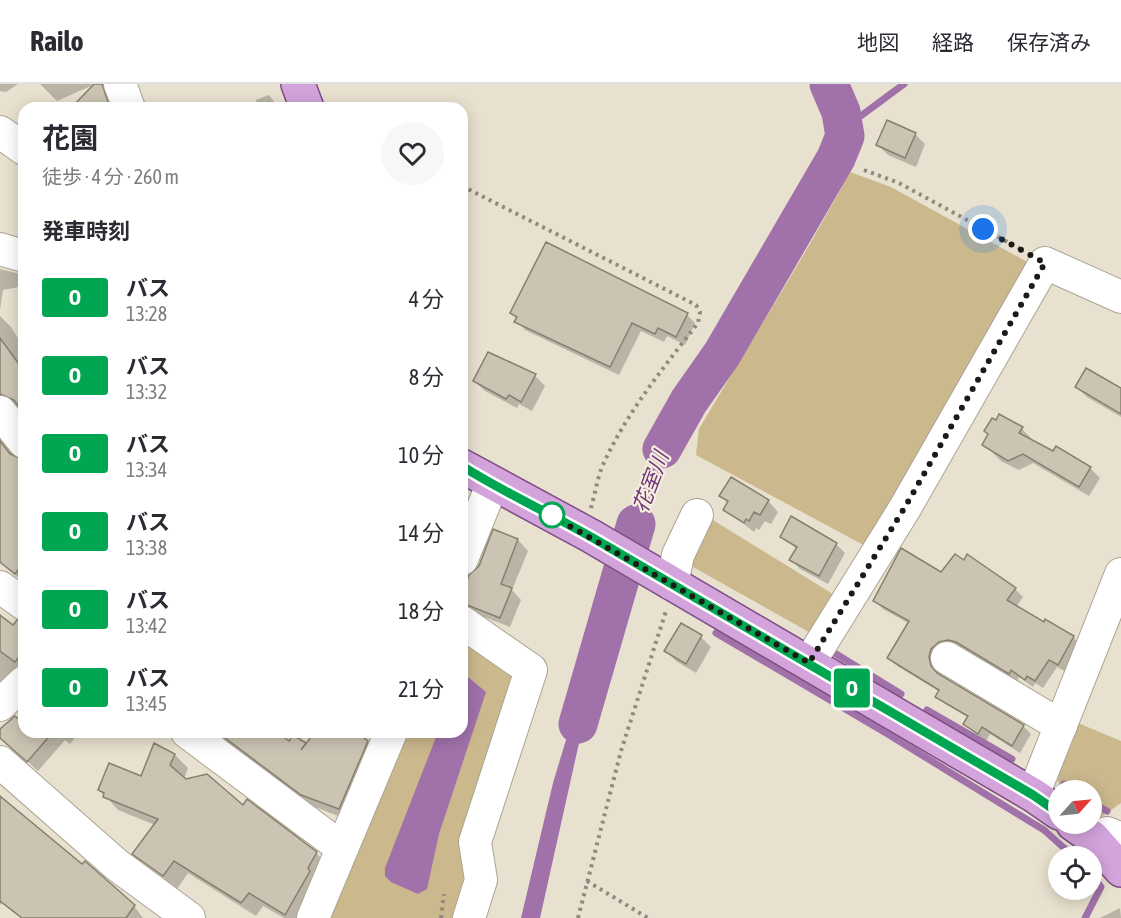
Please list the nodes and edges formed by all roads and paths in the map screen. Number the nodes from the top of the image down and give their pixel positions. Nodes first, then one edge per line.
1 (120, 84) edge
2 (298, 84) edge
3 (127, 102) edge
4 (305, 102) edge
5 (0, 132) edge
6 (18, 145) edge
7 (864, 170) dead end
8 (468, 189) edge
9 (0, 249) edge
10 (18, 254) edge
11 (1045, 263) junction
12 (1121, 297) edge
13 (0, 412) edge
14 (18, 434) edge
15 (468, 470) edge
16 (492, 485) junction
17 (697, 515) dead end
18 (586, 534) junction
19 (468, 544) edge
20 (1121, 574) edge
21 (666, 580) junction
22 (0, 587) edge
23 (18, 600) edge
24 (468, 626) edge
25 (947, 658) dead end
26 (809, 663) junction
27 (18, 688) edge
28 (0, 705) edge
29 (1061, 726) junction
30 (195, 738) edge
31 (388, 738) edge
32 (0, 762) edge
33 (1046, 804) edge
34 (1103, 830) edge
35 (342, 848) junction
36 (1121, 870) edge
37 (587, 881) junction
38 (444, 894) dead end
39 (189, 918) edge
40 (313, 918) edge
41 (441, 918) edge
42 (469, 918) edge
43 (578, 918) edge
44 (648, 918) edge

1 - 3 street
2 - 4 main road
5 - 6 street
7 - 11 path
8 - 18 path
9 - 10 street
11 - 12 street
11 - 26 street
13 - 14 street
15 - 16 main road
16 - 18 main road
16 - 19 street
17 - 21 street
18 - 21 main road
20 - 29 street
21 - 26 main road
21 - 37 path
22 - 23 street
24 - 42 street
25 - 29 street
26 - 33 main road
27 - 28 street
29 - 33 street
30 - 35 street
31 - 35 street
32 - 39 street
34 - 36 main road
35 - 40 street
37 - 43 path
37 - 44 path
38 - 41 path

